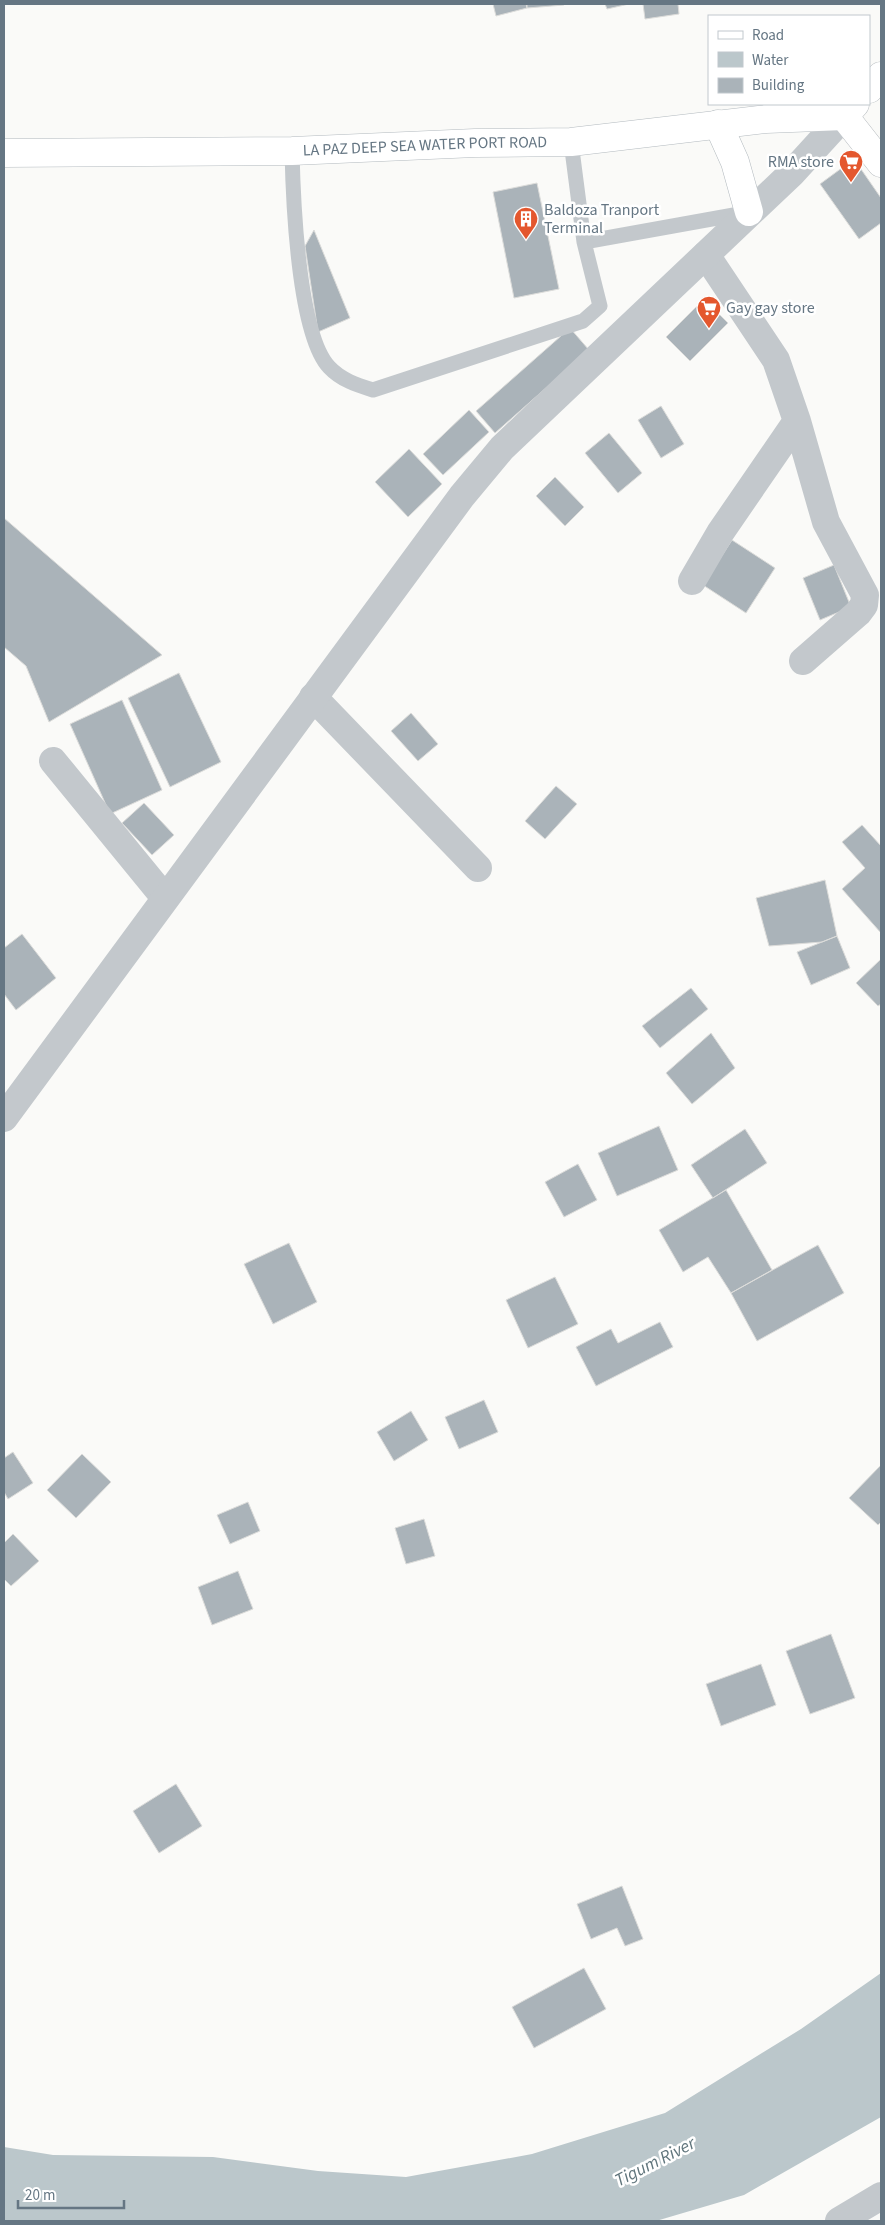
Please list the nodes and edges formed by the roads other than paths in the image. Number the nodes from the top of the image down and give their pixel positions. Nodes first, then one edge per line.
1 (881, 76) edge
2 (870, 88) edge
3 (850, 110) edge
4 (718, 124) junction
5 (572, 142) junction
6 (292, 151) junction
7 (4, 153) edge
8 (881, 163) edge
9 (748, 212) junction
10 (584, 242) junction
11 (706, 255) junction
12 (797, 421) junction
13 (692, 581) dead end
14 (803, 662) dead end
15 (313, 697) junction
16 (53, 761) dead end
17 (478, 868) dead end
18 (165, 898) junction
19 (4, 1118) edge
20 (881, 2196) edge
21 (850, 2218) edge

1 - 2 main road
3 - 4 main road, LA PAZ DEEP SEA WATER PORT ROAD
3 - 8 main road
3 - 9 street
4 - 5 main road, LA PAZ DEEP SEA WATER PORT ROAD
4 - 9 main road
5 - 6 main road, LA PAZ DEEP SEA WATER PORT ROAD
5 - 10 lane
6 - 7 main road, LA PAZ DEEP SEA WATER PORT ROAD
6 - 10 lane
9 - 10 lane
9 - 11 street
11 - 12 street
11 - 15 street
12 - 13 street
12 - 14 street
15 - 17 street
15 - 18 street
16 - 18 street
18 - 19 street
20 - 21 street

